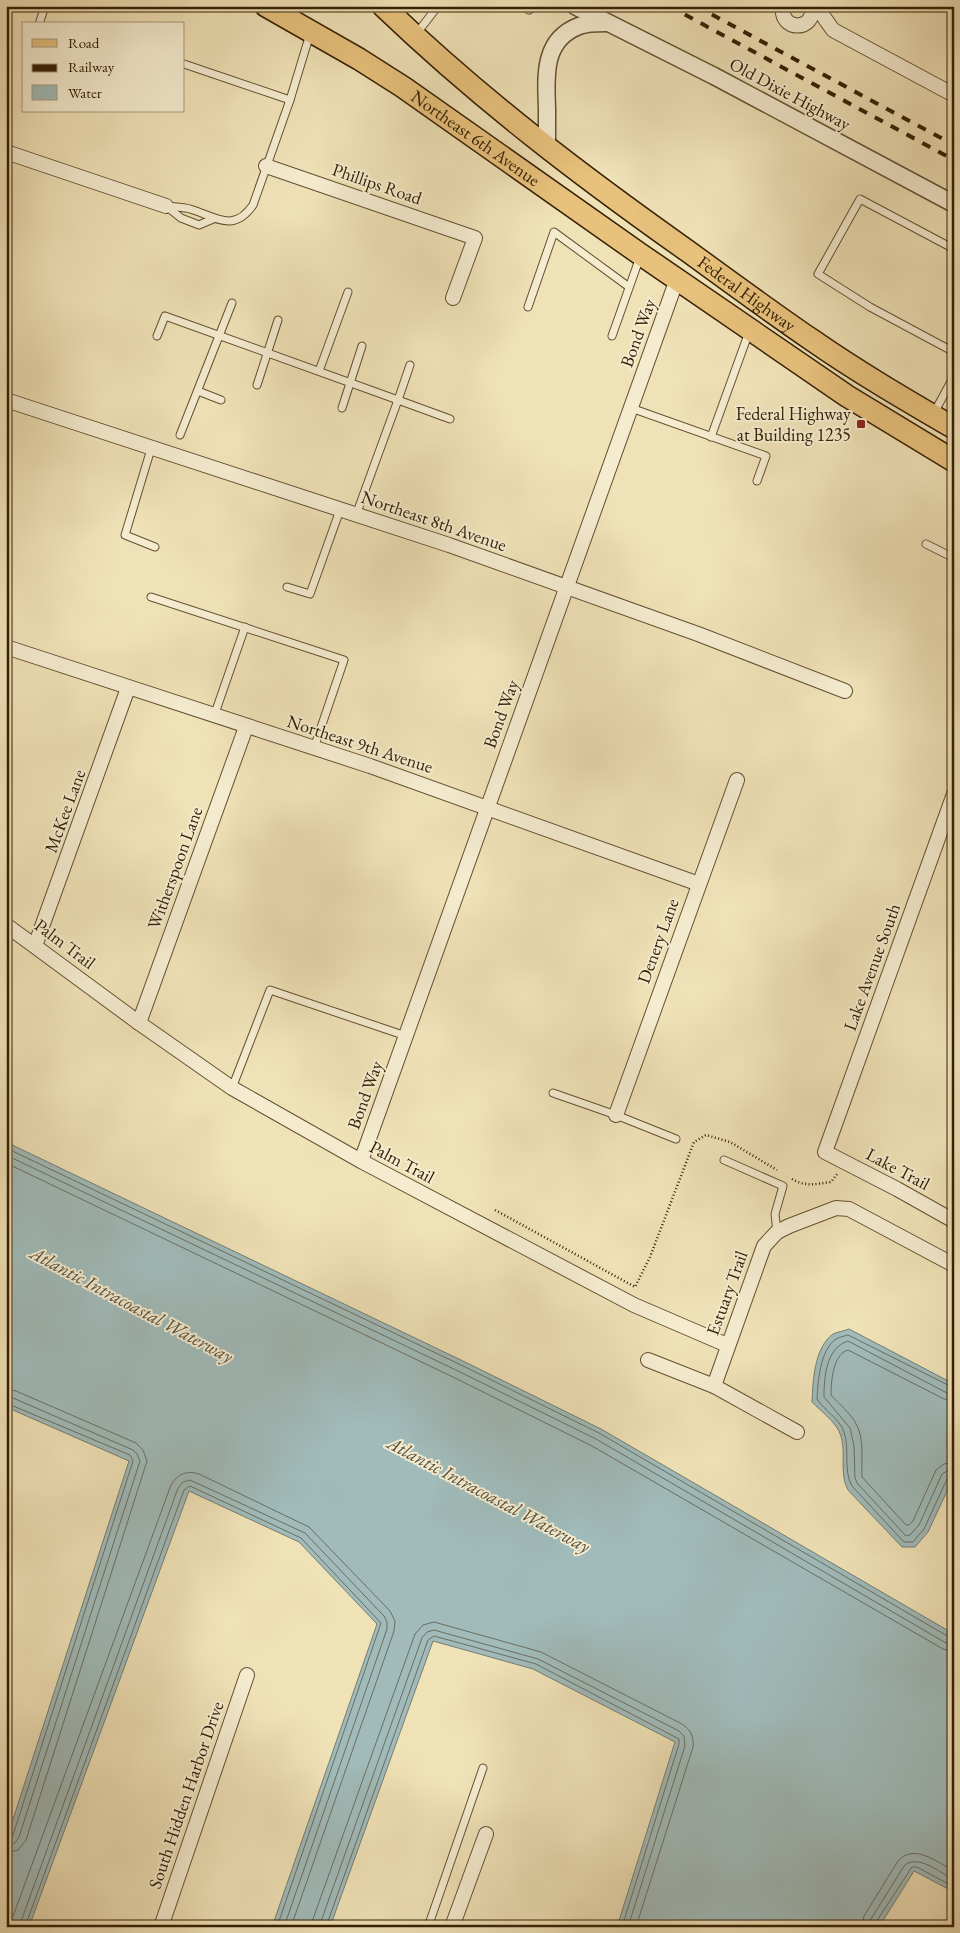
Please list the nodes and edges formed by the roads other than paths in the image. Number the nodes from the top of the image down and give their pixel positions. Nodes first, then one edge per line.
1 (45, 6) edge
2 (383, 6) edge
3 (438, 6) edge
4 (521, 6) edge
5 (536, 6) edge
6 (575, 6) edge
7 (270, 7) edge
8 (813, 7) edge
9 (780, 8) edge
10 (40, 21) dead end
11 (606, 23) junction
12 (806, 23) junction
13 (833, 30) junction
14 (311, 32) junction
15 (414, 36) junction
16 (185, 64) edge
17 (954, 95) edge
18 (290, 100) junction
19 (547, 148) junction
20 (6, 152) edge
21 (266, 166) junction
22 (954, 204) edge
23 (166, 206) junction
24 (213, 219) junction
25 (954, 249) edge
26 (640, 254) junction
27 (677, 279) junction
28 (629, 287) junction
29 (348, 292) dead end
30 (453, 298) dead end
31 (232, 303) dead end
32 (528, 307) dead end
33 (278, 320) dead end
34 (750, 329) junction
35 (220, 335) junction
36 (157, 336) dead end
37 (612, 336) dead end
38 (362, 346) dead end
39 (954, 352) edge
40 (268, 353) junction
41 (410, 366) dead end
42 (319, 371) junction
43 (953, 381) edge
44 (350, 382) junction
45 (257, 385) dead end
46 (198, 391) junction
47 (6, 400) edge
48 (221, 400) dead end
49 (398, 400) junction
50 (342, 408) dead end
51 (631, 408) junction
52 (932, 415) junction
53 (450, 419) dead end
54 (954, 428) edge
55 (180, 435) dead end
56 (711, 437) junction
57 (152, 449) junction
58 (954, 461) edge
59 (757, 481) dead end
60 (340, 510) junction
61 (356, 515) junction
62 (926, 544) dead end
63 (155, 547) dead end
64 (954, 558) edge
65 (287, 587) dead end
66 (567, 587) junction
67 (151, 597) dead end
68 (245, 627) junction
69 (6, 647) edge
70 (128, 688) junction
71 (845, 691) dead end
72 (214, 716) junction
73 (246, 726) junction
74 (314, 748) junction
75 (737, 780) dead end
76 (954, 794) edge
77 (488, 808) junction
78 (699, 884) junction
79 (6, 924) edge
80 (35, 946) junction
81 (139, 1023) junction
82 (406, 1036) junction
83 (232, 1088) junction
84 (553, 1093) dead end
85 (616, 1115) junction
86 (676, 1139) dead end
87 (825, 1152) joint
88 (724, 1160) dead end
89 (361, 1161) junction
90 (954, 1221) edge
91 (777, 1232) junction
92 (954, 1265) edge
93 (727, 1345) junction
94 (648, 1360) dead end
95 (714, 1386) junction
96 (797, 1432) dead end
97 (247, 1675) dead end
98 (483, 1768) dead end
99 (486, 1834) dead end
100 (162, 1927) edge
101 (428, 1927) edge
102 (452, 1927) edge

1 - 10 lane
2 - 15 main road, Federal Highway
3 - 15 lane
4 - 5 lane
6 - 11 street, Old Dixie Highway
7 - 14 main road, Northeast 6th Avenue
8 - 12 street
8 - 13 street
9 - 12 street
11 - 19 street
11 - 22 street, Old Dixie Highway
12 - 13 street
13 - 17 street
14 - 18 lane
14 - 26 main road, Northeast 6th Avenue
15 - 19 main road, Federal Highway
16 - 18 lane
18 - 21 lane
19 - 52 main road, Federal Highway
20 - 23 street
21 - 24 lane
21 - 30 street, Phillips Road
23 - 24 lane
23 - 24 lane
25 - 39 lane
26 - 27 main road, Northeast 6th Avenue
26 - 28 lane
27 - 34 main road, Federal Highway
27 - 51 street, Bond Way
28 - 32 lane
28 - 37 lane
29 - 42 lane
31 - 35 lane
33 - 40 lane
34 - 56 lane
34 - 58 main road, Federal Highway
35 - 36 lane
35 - 40 lane
35 - 46 lane
38 - 44 lane
40 - 42 lane
40 - 45 lane
41 - 49 lane
42 - 44 lane
43 - 52 lane
44 - 49 lane
44 - 50 lane
46 - 48 lane
46 - 55 lane
47 - 57 street, Northeast 8th Avenue
49 - 53 lane
49 - 61 lane
51 - 56 lane
51 - 66 street, Bond Way
52 - 54 main road, Federal Highway
56 - 59 lane
57 - 60 street, Northeast 8th Avenue
57 - 63 lane
60 - 61 street, Northeast 8th Avenue
60 - 65 lane
61 - 66 street, Northeast 8th Avenue
62 - 64 lane
66 - 71 street, Northeast 8th Avenue
66 - 77 street, Bond Way
67 - 68 lane
68 - 72 lane
68 - 74 lane
69 - 70 street, Northeast 9th Avenue
70 - 72 street, Northeast 9th Avenue
70 - 80 street, McKee Lane
72 - 73 street, Northeast 9th Avenue
73 - 74 street, Northeast 9th Avenue
73 - 81 street, Witherspoon Lane
74 - 77 street, Northeast 9th Avenue
75 - 78 street, Denery Lane
76 - 87 street, Lake Avenue South
77 - 78 street, Northeast 9th Avenue
77 - 82 street, Bond Way
78 - 85 street, Denery Lane
79 - 80 street, Palm Trail
80 - 81 street, Palm Trail
81 - 83 street, Palm Trail
82 - 83 lane
82 - 89 street, Bond Way
83 - 89 street, Palm Trail
84 - 85 lane
85 - 86 lane
87 - 90 street, Lake Trail
88 - 91 lane
89 - 93 street, Palm Trail
91 - 92 street
91 - 93 street, Estuary Trail
93 - 95 street, Estuary Trail
94 - 95 street
95 - 96 street
97 - 100 street, South Hidden Harbor Drive
98 - 101 lane
99 - 102 street

